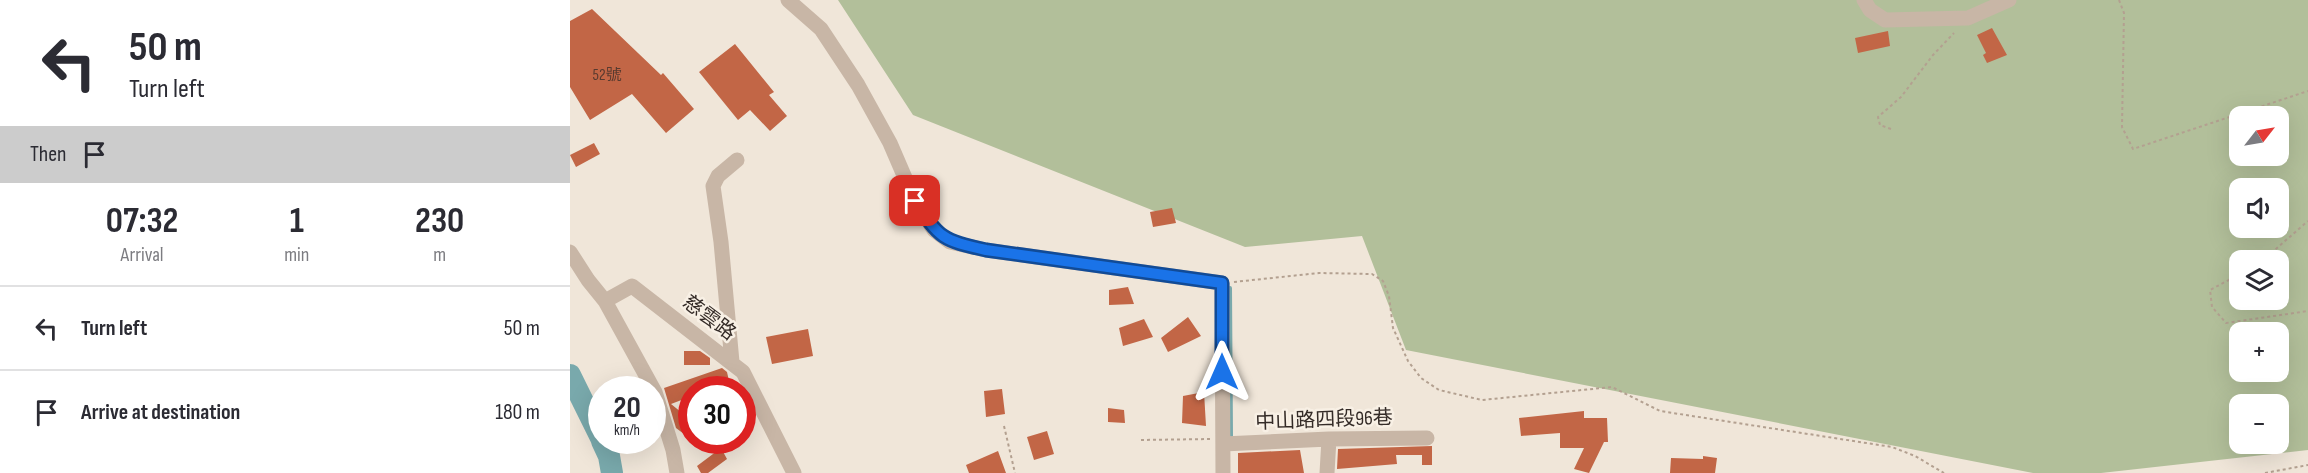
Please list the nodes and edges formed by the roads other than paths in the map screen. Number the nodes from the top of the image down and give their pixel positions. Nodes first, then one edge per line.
1 (788, 0) edge
2 (1864, 0) edge
3 (2009, 0) edge
4 (737, 160) dead end
5 (570, 252) edge
6 (605, 301) junction
7 (732, 362) junction
8 (1427, 438) dead end
9 (1329, 439) junction
10 (1223, 442) junction
11 (677, 473) edge
12 (794, 473) edge
13 (1223, 473) edge
14 (1327, 473) edge

1 - 10 street
2 - 3 street
4 - 7 street
5 - 6 street
6 - 7 street, 慈雲路
6 - 11 street
7 - 12 street, 慈雲路
8 - 9 street, 中山路四段96巷
9 - 10 street, 中山路四段96巷
9 - 14 street
10 - 13 street

